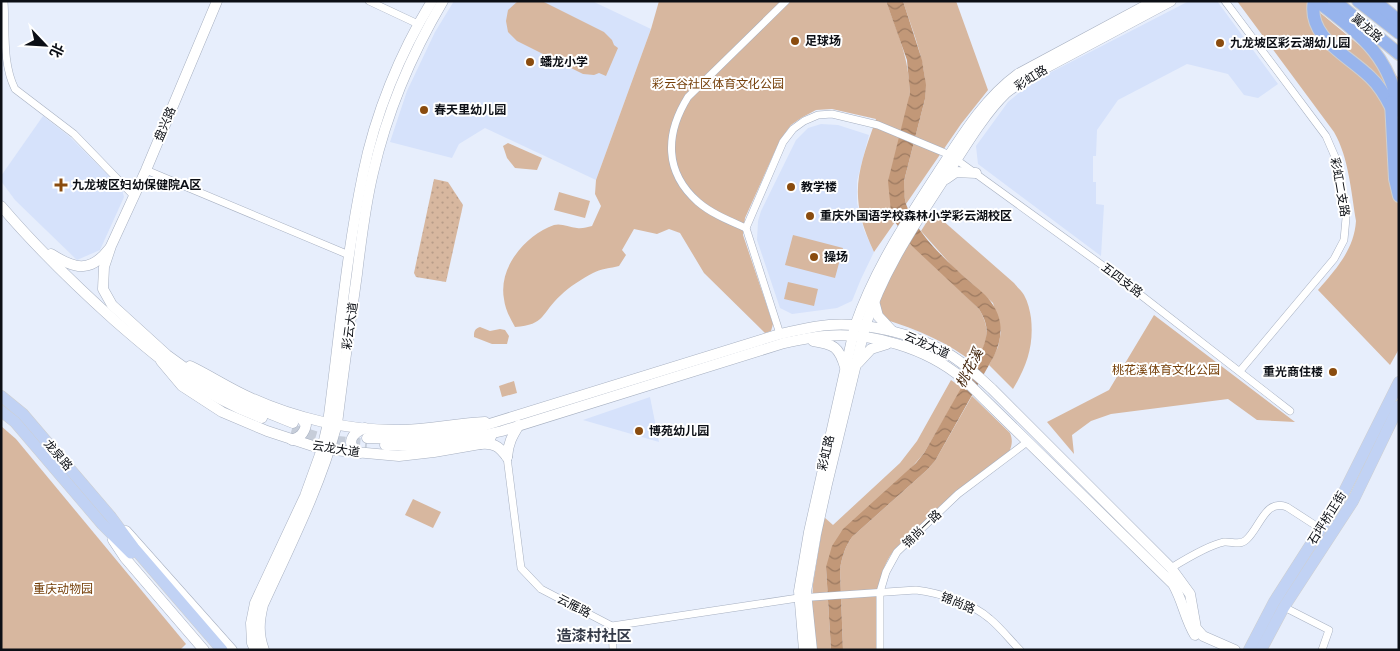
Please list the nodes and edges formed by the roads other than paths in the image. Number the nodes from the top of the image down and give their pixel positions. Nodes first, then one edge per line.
1 (4, 1) edge
2 (217, 1) edge
3 (369, 1) edge
4 (432, 1) edge
5 (443, 1) edge
6 (786, 1) edge
7 (1154, 1) edge
8 (1171, 1) edge
9 (1225, 1) edge
10 (1315, 1) edge
11 (1358, 1) edge
12 (1374, 1) edge
13 (1386, 1) edge
14 (1336, 7) edge
15 (1399, 10) edge
16 (1399, 21) edge
17 (418, 24) junction
18 (1399, 33) edge
19 (1399, 54) edge
20 (1395, 113) edge
21 (951, 155) junction
22 (146, 170) junction
23 (976, 173) junction
24 (943, 181) junction
25 (134, 196) junction
26 (1399, 196) edge
27 (927, 197) junction
28 (1, 206) edge
29 (746, 228) junction
30 (36, 245) junction
31 (111, 246) junction
32 (349, 256) junction
33 (870, 298) junction
34 (831, 325) junction
35 (892, 331) junction
36 (859, 332) junction
37 (780, 334) junction
38 (800, 340) junction
39 (891, 342) junction
40 (164, 358) junction
41 (856, 366) junction
42 (845, 368) junction
43 (1240, 371) junction
44 (1399, 382) edge
45 (1, 396) edge
46 (1399, 406) edge
47 (1, 411) edge
48 (1290, 411) dead end
49 (295, 423) junction
50 (332, 424) junction
51 (519, 425) junction
52 (501, 426) junction
53 (292, 440) junction
54 (365, 441) junction
55 (1027, 442) junction
56 (480, 444) junction
57 (326, 450) junction
58 (507, 456) junction
59 (107, 521) junction
60 (1321, 528) junction
61 (1171, 568) junction
62 (880, 592) junction
63 (802, 597) junction
64 (1284, 607) junction
65 (612, 626) junction
66 (204, 650) edge
67 (214, 650) edge
68 (222, 650) edge
69 (232, 650) edge
70 (255, 650) edge
71 (264, 650) edge
72 (613, 650) edge
73 (804, 650) edge
74 (812, 650) edge
75 (880, 650) edge
76 (1020, 650) edge
77 (1223, 650) edge
78 (1235, 650) edge
79 (1249, 650) edge
80 (1261, 650) edge
81 (1322, 650) edge

1 - 25 street
2 - 22 main road, 盘兴路
3 - 17 street
4 - 17 main road, 彩云大道
5 - 50 main road, 彩云大道
6 - 29 street
7 - 21 main road, 彩虹路
8 - 21 main road, 彩虹路
9 - 43 street, 彩虹二支路
10 - 14 highway
10 - 20 highway
11 - 18 highway, 翼龙路
12 - 16 highway
13 - 15 highway
14 - 19 highway, 翼龙路
14 - 20 highway
17 - 32 main road, 彩云大道
20 - 26 highway
21 - 23 street, 五四支路
21 - 24 main road, 彩虹路
21 - 27 main road, 彩虹路
21 - 29 street, 五四支路
22 - 25 main road, 盘兴路
22 - 32 street
23 - 24 main road
23 - 43 street, 五四支路
24 - 27 main road, 彩虹路
25 - 31 main road, 盘兴路
27 - 33 main road, 彩虹路
28 - 30 main road, 云龙大道
29 - 37 street
30 - 31 main road
30 - 40 main road, 云龙大道
31 - 40 main road, 云龙大道
32 - 50 main road, 彩云大道
33 - 34 main road
33 - 35 main road
33 - 36 main road, 彩虹路
34 - 36 main road, 云龙大道
34 - 37 main road, 云龙大道
35 - 36 main road, 云龙大道
35 - 61 main road, 云龙大道
36 - 38 main road, 云龙大道
36 - 39 main road, 云龙大道
36 - 41 main road, 彩虹路
36 - 42 main road, 彩虹路
37 - 52 main road, 云龙大道
38 - 42 main road
38 - 51 main road, 云龙大道
39 - 41 main road
39 - 55 main road, 云龙大道
40 - 49 main road, 云龙大道
40 - 49 main road, 云龙大道
40 - 53 main road, 云龙大道
41 - 63 main road, 彩虹路
42 - 63 main road, 彩虹路
43 - 48 street, 五四支路
44 - 60 main road, 石坪桥正街
45 - 59 main road, 龙泉路
46 - 64 main road, 石坪桥正街
47 - 59 main road, 龙泉路
49 - 50 main road, 云龙大道
49 - 53 main road
50 - 54 main road, 云龙大道
50 - 57 main road, 彩云大道
51 - 52 main road, 云龙大道
51 - 58 main road
52 - 54 main road, 云龙大道
52 - 54 main road, 云龙大道
52 - 56 main road, 云龙大道
53 - 57 main road, 云龙大道
54 - 56 main road, 云龙大道
54 - 57 main road, 云龙大道
55 - 62 street, 锦尚一路
55 - 77 main road, 云龙大道
56 - 58 main road
57 - 70 main road, 彩云大道
57 - 71 main road, 彩云大道
58 - 65 street, 云雁路
59 - 66 main road
59 - 67 main road
59 - 68 main road
59 - 69 main road
60 - 61 street
60 - 79 main road, 石坪桥正街
61 - 78 main road, 云龙大道
62 - 63 street, 锦尚路
62 - 75 street, 锦尚一路
62 - 76 street, 锦尚路
63 - 65 street
63 - 73 main road, 彩虹路
63 - 74 main road, 彩虹路
64 - 80 main road, 石坪桥正街
64 - 81 street
65 - 72 street

